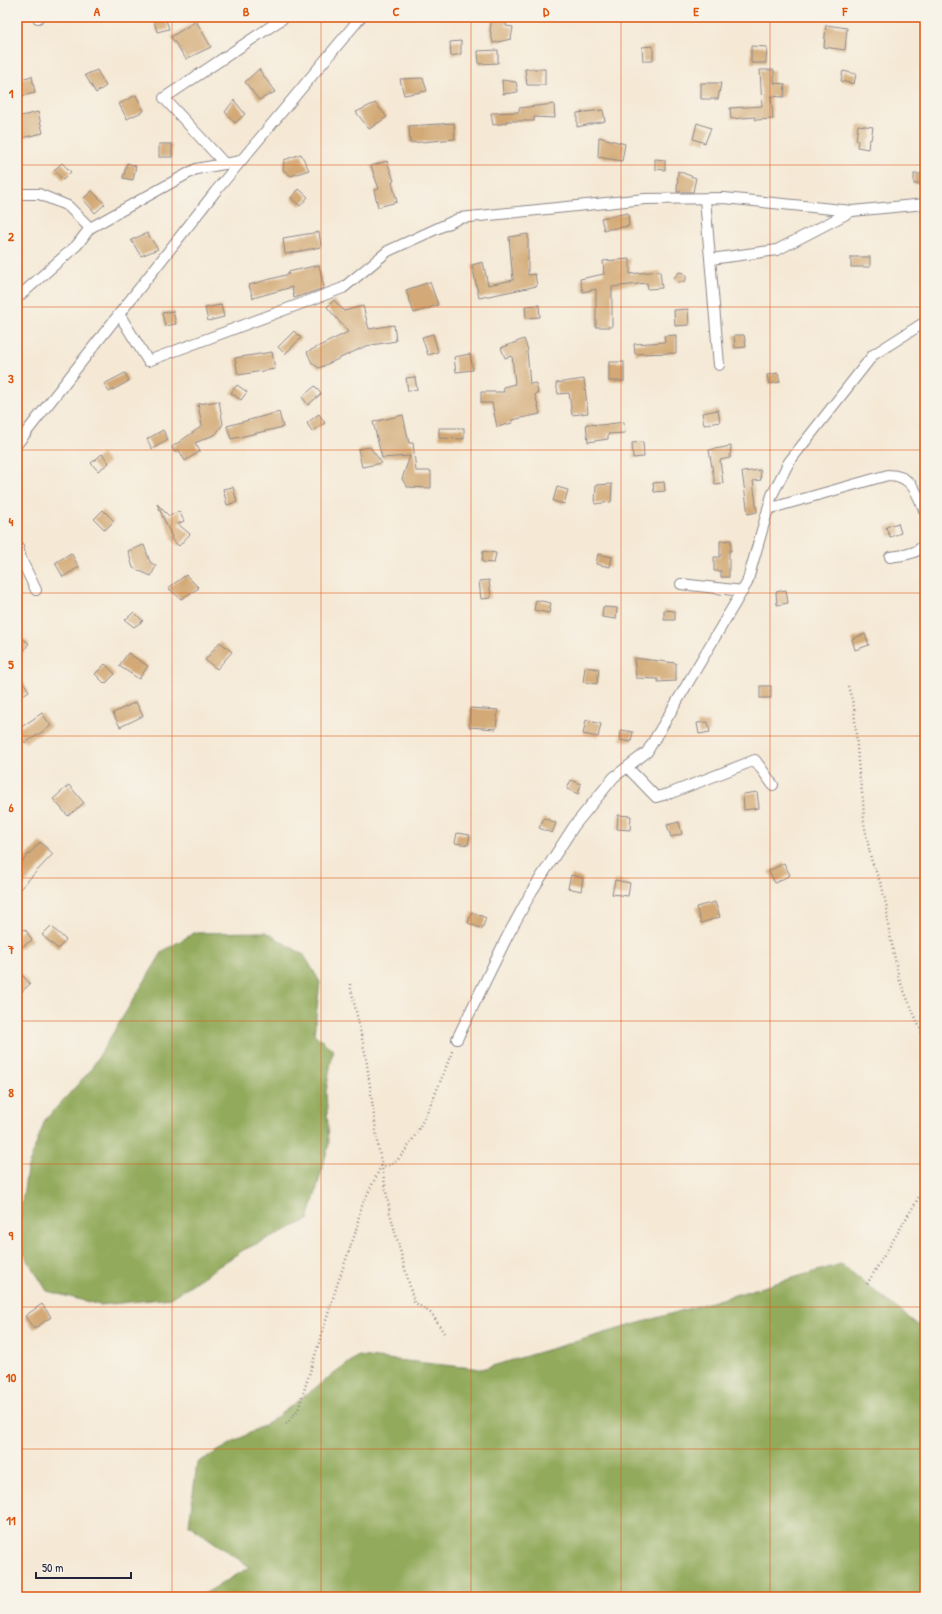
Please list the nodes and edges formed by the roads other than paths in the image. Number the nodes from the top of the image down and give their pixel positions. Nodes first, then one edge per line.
1 (285, 17) edge
2 (361, 17) edge
3 (241, 161) junction
4 (225, 164) junction
5 (17, 194) edge
6 (705, 199) junction
7 (925, 204) edge
8 (852, 212) junction
9 (90, 228) junction
10 (711, 259) junction
11 (17, 298) edge
12 (119, 314) junction
13 (925, 322) edge
14 (719, 365) dead end
15 (17, 444) edge
16 (768, 509) junction
17 (925, 512) edge
18 (925, 542) edge
19 (17, 544) edge
20 (890, 557) dead end
21 (681, 584) dead end
22 (36, 590) dead end
23 (743, 591) junction
24 (627, 767) junction
25 (773, 785) dead end
26 (458, 1039) road end

1 - 4 street
2 - 3 street
3 - 4 street
3 - 12 street
4 - 9 street
5 - 9 street
6 - 8 street
6 - 10 street
6 - 12 street
7 - 8 street
8 - 10 street
9 - 11 street
10 - 14 street
12 - 15 street
13 - 16 street
16 - 17 street
16 - 23 street
18 - 20 street
19 - 22 street
21 - 23 street
23 - 24 street
24 - 25 street
24 - 26 street

